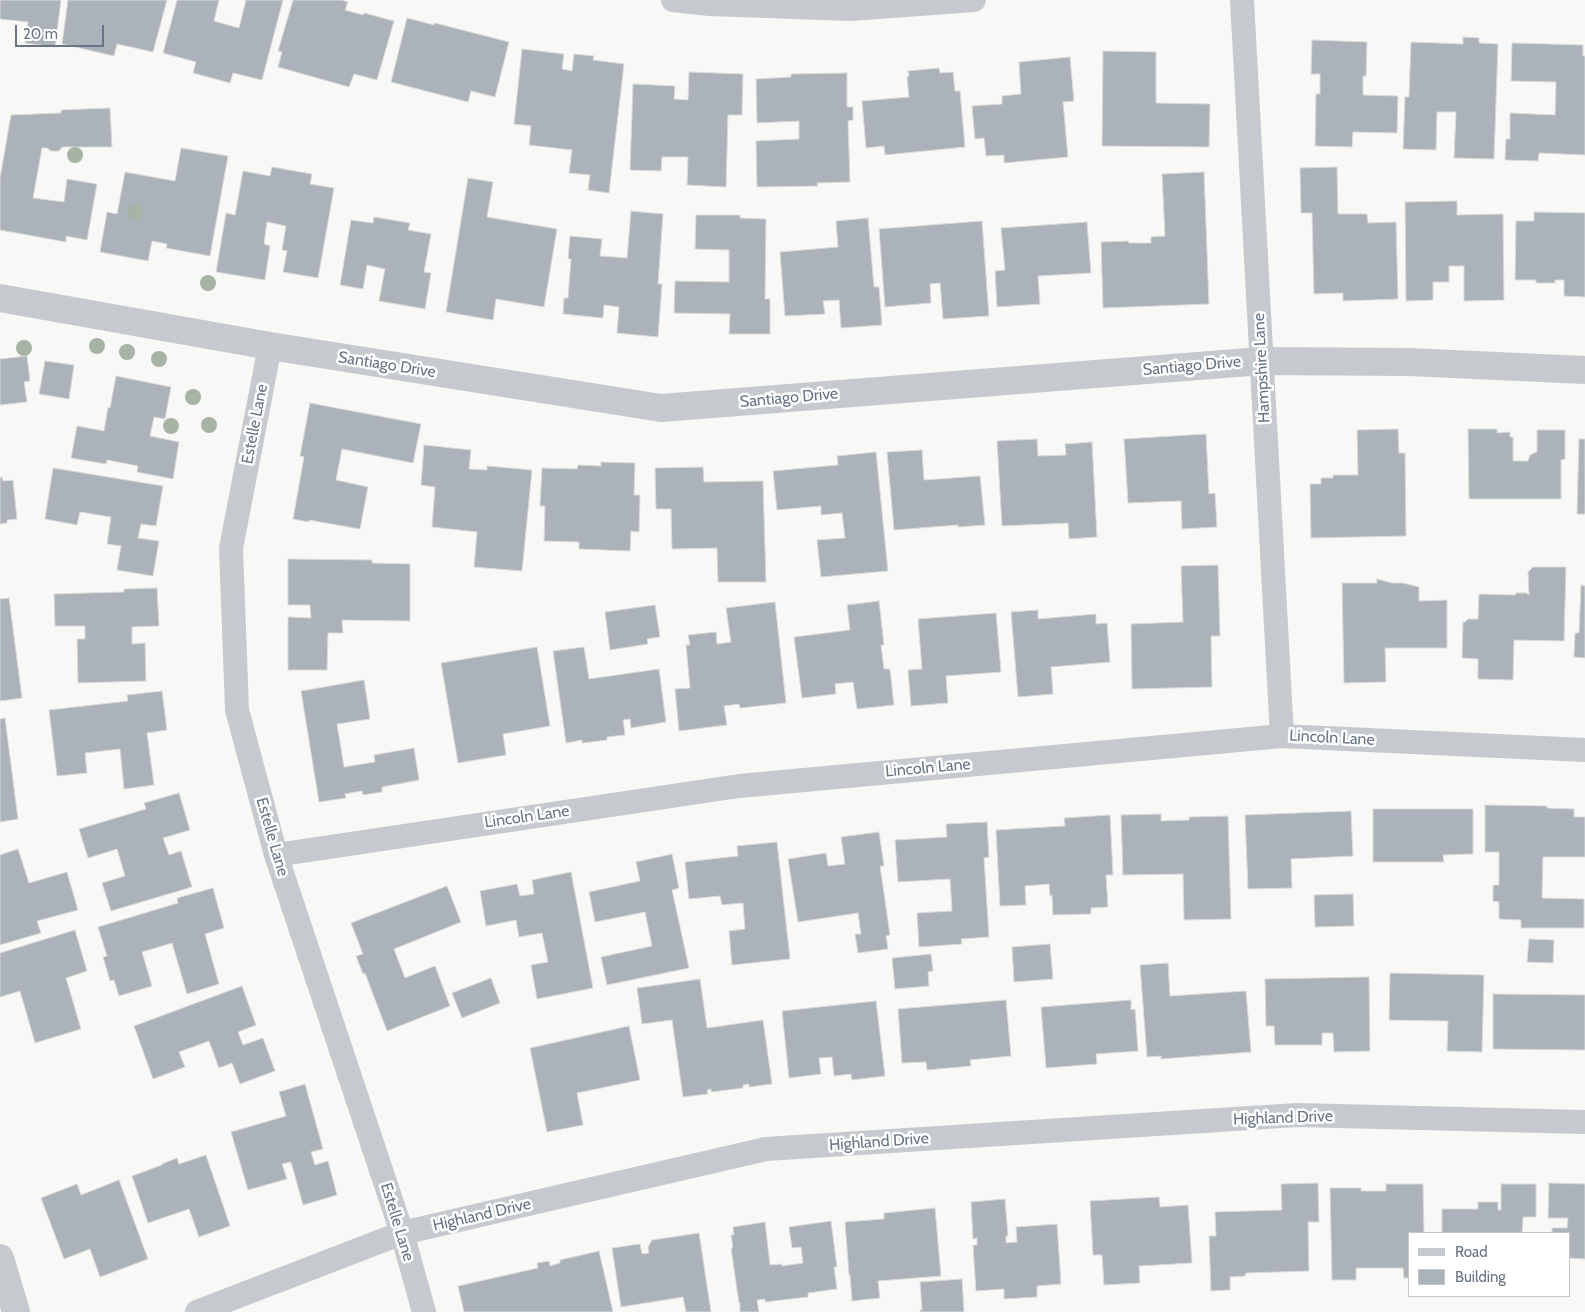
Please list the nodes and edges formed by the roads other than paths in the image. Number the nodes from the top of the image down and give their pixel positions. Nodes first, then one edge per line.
1 (673, 0) edge
2 (974, 0) edge
3 (1242, 0) edge
4 (0, 298) edge
5 (270, 346) junction
6 (1262, 361) junction
7 (1585, 370) edge
8 (1282, 736) junction
9 (1585, 750) edge
10 (276, 854) junction
11 (1585, 1122) edge
12 (402, 1233) junction
13 (0, 1258) edge
14 (16, 1312) edge
15 (197, 1312) edge
16 (424, 1312) edge

1 - 2 street
3 - 6 street, Hampshire Lane
4 - 5 street, Santiago Drive
5 - 6 street, Santiago Drive
5 - 10 street, Estelle Lane
6 - 7 street, Santiago Drive
6 - 8 street, Hampshire Lane
8 - 9 street, Lincoln Lane
8 - 10 street, Lincoln Lane
10 - 12 street, Estelle Lane
11 - 12 street, Highland Drive
12 - 15 street, Highland Drive
12 - 16 street, Estelle Lane
13 - 14 street

